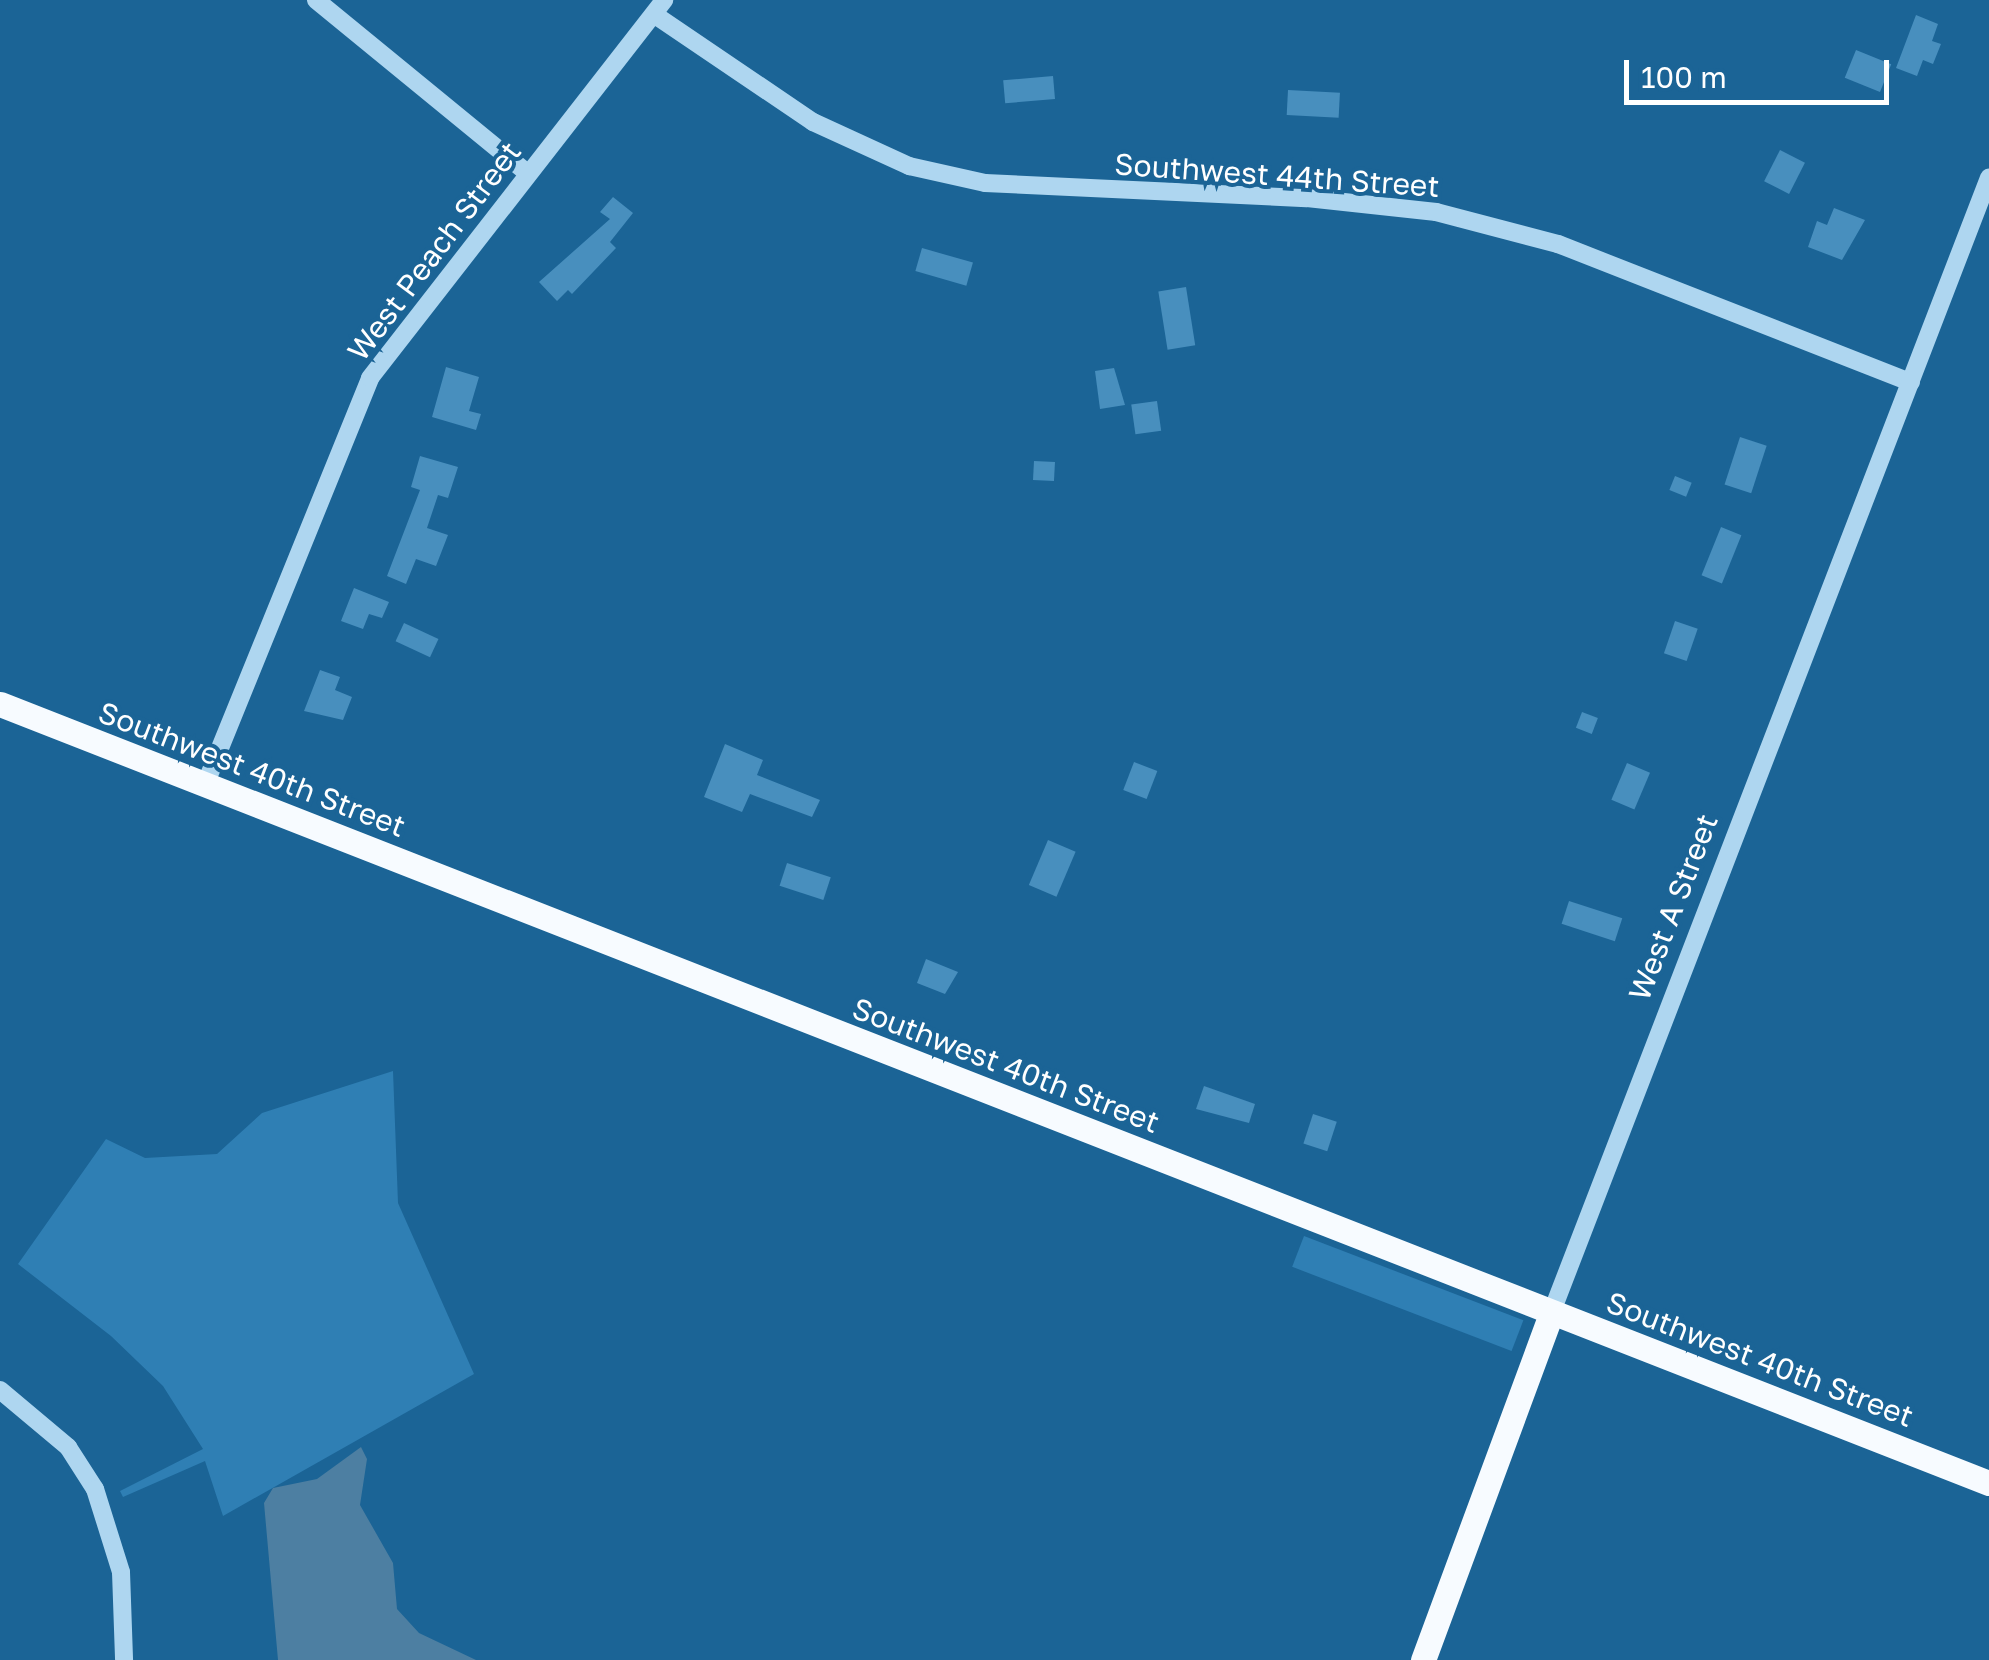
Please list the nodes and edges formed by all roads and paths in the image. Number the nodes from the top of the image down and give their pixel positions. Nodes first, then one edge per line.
1 (316, 0) edge
2 (660, 7) edge
3 (527, 173) junction
4 (1989, 178) edge
5 (1910, 382) junction
6 (0, 704) edge
7 (206, 785) junction
8 (1551, 1314) junction
9 (0, 1390) edge
10 (1989, 1482) edge
11 (124, 1660) edge
12 (1423, 1660) edge

1 - 3 street
2 - 3 street, West Peach Street
2 - 5 street, Southwest 44th Street
3 - 7 street, West Peach Street
4 - 5 street, West A Street
5 - 8 street, West A Street
6 - 7 main road, Southwest 40th Street
7 - 8 main road, Southwest 40th Street
8 - 10 main road, Southwest 40th Street
8 - 12 main road, West A Street
9 - 11 street

